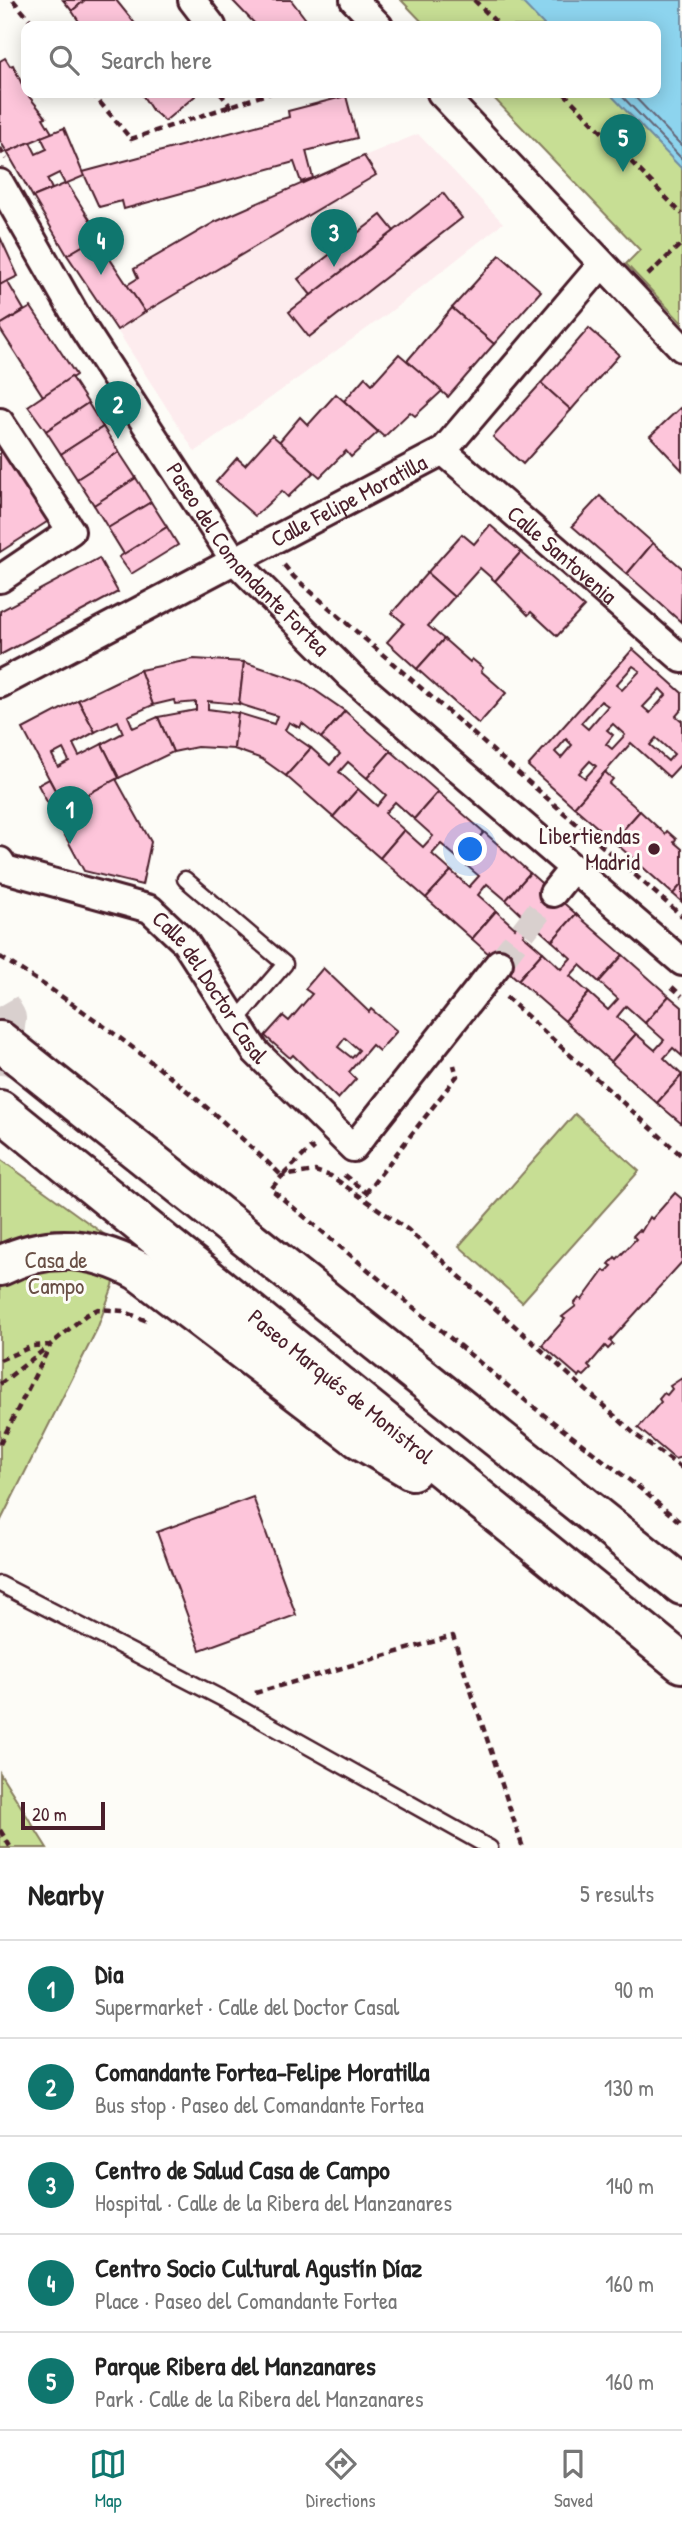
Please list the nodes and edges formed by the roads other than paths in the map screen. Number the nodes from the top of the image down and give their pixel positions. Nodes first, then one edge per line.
1 (192, 0) edge
2 (208, 21) edge
3 (446, 98) edge
4 (0, 183) edge
5 (602, 264) junction
6 (682, 348) edge
7 (0, 422) edge
8 (443, 451) junction
9 (234, 560) junction
10 (0, 579) edge
11 (682, 659) edge
12 (0, 684) edge
13 (0, 861) edge
14 (573, 867) junction
15 (185, 879) dead end
16 (553, 893) tunnel mouth
17 (682, 962) edge
18 (499, 963) tunnel mouth
19 (236, 1021) junction
20 (0, 1041) edge
21 (0, 1110) edge
22 (0, 1266) edge
23 (524, 1537) junction
24 (0, 1584) edge
25 (682, 1585) edge
26 (682, 1663) edge
27 (490, 1848) edge

1 - 2 street
3 - 5 street
4 - 9 street, Paseo del Comandante Fortea
5 - 6 street
5 - 8 street, Calle Felipe Moratilla
7 - 10 street
8 - 9 street, Calle Felipe Moratilla
8 - 11 street, Calle Santovenia
9 - 12 street, Calle Felipe Moratilla
9 - 14 street, Paseo del Comandante Fortea
13 - 19 street, Calle del Doctor Casal
14 - 16 street
14 - 17 street, Paseo del Comandante Fortea
15 - 19 lane
18 - 19 street, Calle del Doctor Casal
20 - 25 highway
21 - 23 highway, Paseo Marqués de Monistrol
22 - 23 highway
23 - 26 highway, Paseo Marqués de Monistrol
24 - 27 lane

